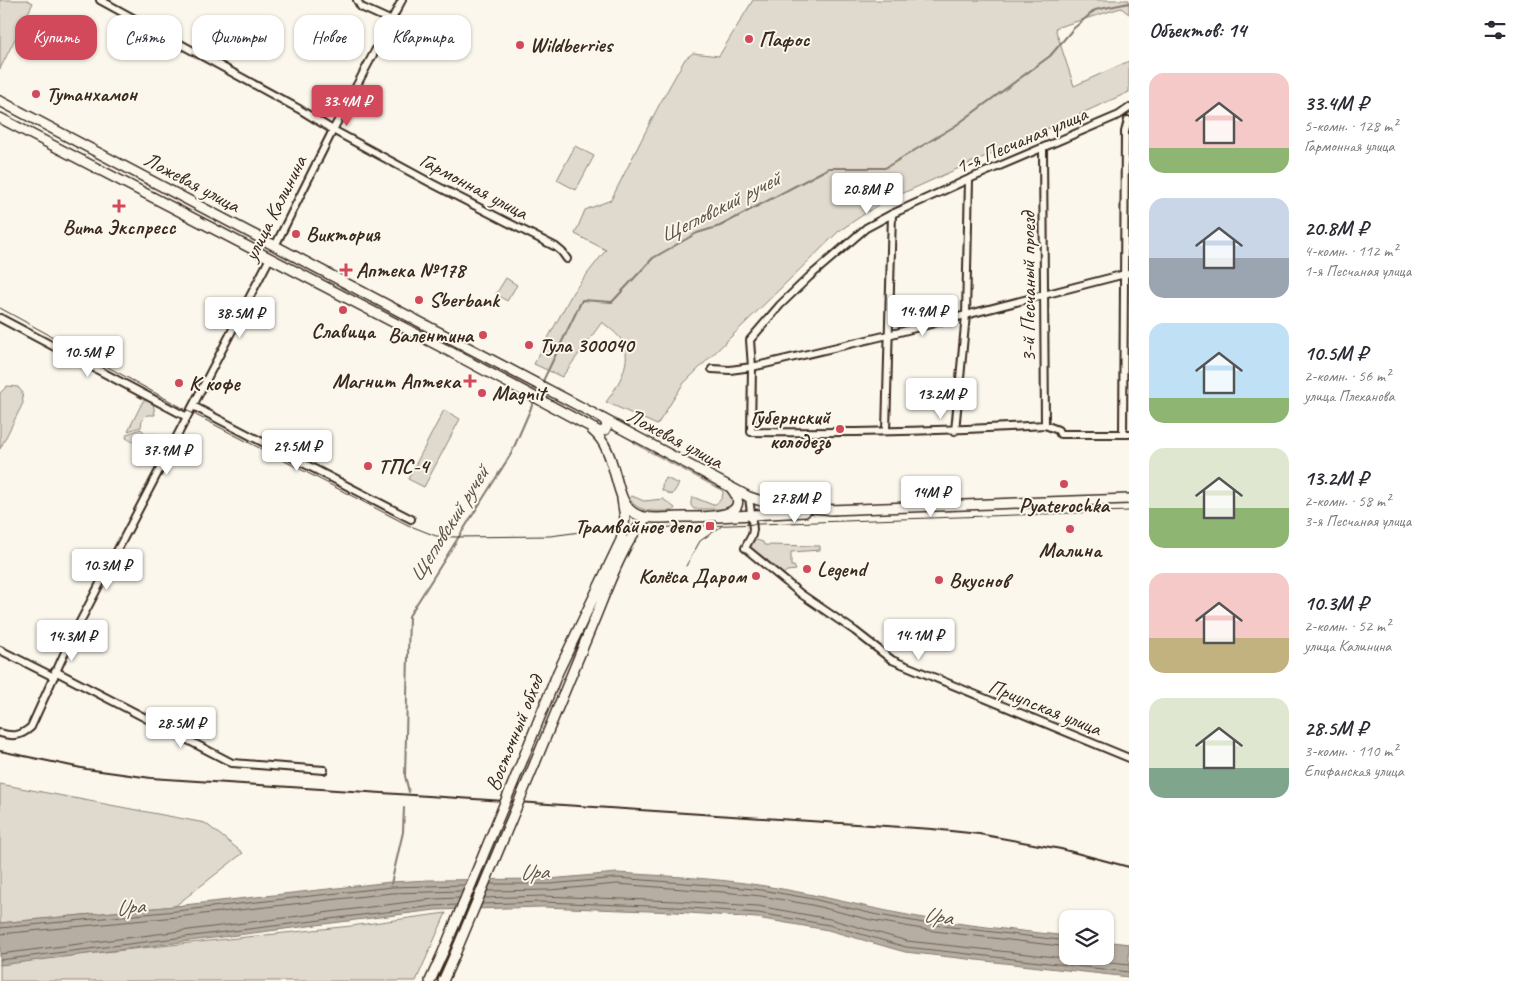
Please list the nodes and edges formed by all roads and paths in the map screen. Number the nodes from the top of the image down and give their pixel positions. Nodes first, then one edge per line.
1 (100, 0) edge
2 (357, 0) edge
3 (402, 0) edge
4 (379, 15) edge
5 (395, 15) edge
6 (374, 54) edge
7 (0, 101) edge
8 (1129, 108) edge
9 (1119, 115) junction
10 (0, 118) edge
11 (1129, 120) edge
12 (333, 130) junction
13 (1043, 148) junction
14 (969, 179) junction
15 (892, 214) junction
16 (275, 246) junction
17 (270, 258) junction
18 (567, 259) dead end
19 (1126, 274) edge
20 (1044, 295) junction
21 (966, 315) junction
22 (0, 318) edge
23 (888, 336) junction
24 (752, 367) junction
25 (712, 369) dead end
26 (520, 375) junction
27 (513, 386) junction
28 (193, 406) junction
29 (187, 417) junction
30 (606, 420) junction
31 (581, 422) junction
32 (1045, 425) junction
33 (886, 431) junction
34 (955, 431) junction
35 (1126, 434) edge
36 (731, 488) junction
37 (749, 497) junction
38 (622, 499) junction
39 (1129, 499) edge
40 (835, 510) junction
41 (752, 515) junction
42 (718, 516) junction
43 (647, 517) junction
44 (411, 519) dead end
45 (0, 650) edge
46 (55, 674) junction
47 (0, 733) edge
48 (1129, 758) edge
49 (324, 770) dead end
50 (430, 981) edge
51 (443, 981) edge

1 - 12 street, Гармонная улица
2 - 4 street
3 - 5 street, улица Калинина
6 - 12 street, улица Калинина
7 - 16 main road, Ложевая улица
8 - 9 street, 1-я Песчаная улица
9 - 11 street
9 - 13 street, 1-я Песчаная улица
10 - 17 main road, Ложевая улица
11 - 19 street
12 - 16 street, улица Калинина
12 - 18 street, Гармонная улица
13 - 14 street, 1-я Песчаная улица
13 - 20 street, 3-й Песчаный проезд
14 - 15 street, 1-я Песчаная улица
14 - 21 street
15 - 23 street
15 - 24 street, 1-я Песчаная улица
16 - 17 main road, улица Калинина
16 - 26 main road, Ложевая улица
17 - 27 main road, Ложевая улица
17 - 28 street, улица Калинина
19 - 20 street
19 - 35 street
20 - 21 street
20 - 32 street, 3-й Песчаный проезд
21 - 23 street
21 - 34 street
22 - 29 street
23 - 24 street
23 - 33 street
24 - 25 street
24 - 33 street, 1-я Песчаная улица
26 - 27 main road
26 - 30 main road, Ложевая улица
27 - 31 main road, Ложевая улица
28 - 29 street, улица Калинина
28 - 44 street
29 - 46 street, улица Калинина
30 - 31 main road, Ложевая улица
30 - 36 main road, Ложевая улица
31 - 38 main road, Ложевая улица
32 - 34 street
32 - 35 street
33 - 34 street
36 - 37 main road
36 - 42 main road, Ложевая улица
37 - 40 main road
37 - 41 street, Приупская улица
38 - 43 main road
38 - 50 main road, Восточный обход, bridge
39 - 40 main road
40 - 41 main road
41 - 42 main road
41 - 48 street, Приупская улица
42 - 43 main road
43 - 51 main road, Восточный обход, bridge
45 - 46 street
46 - 47 street, улица Калинина
46 - 49 street

